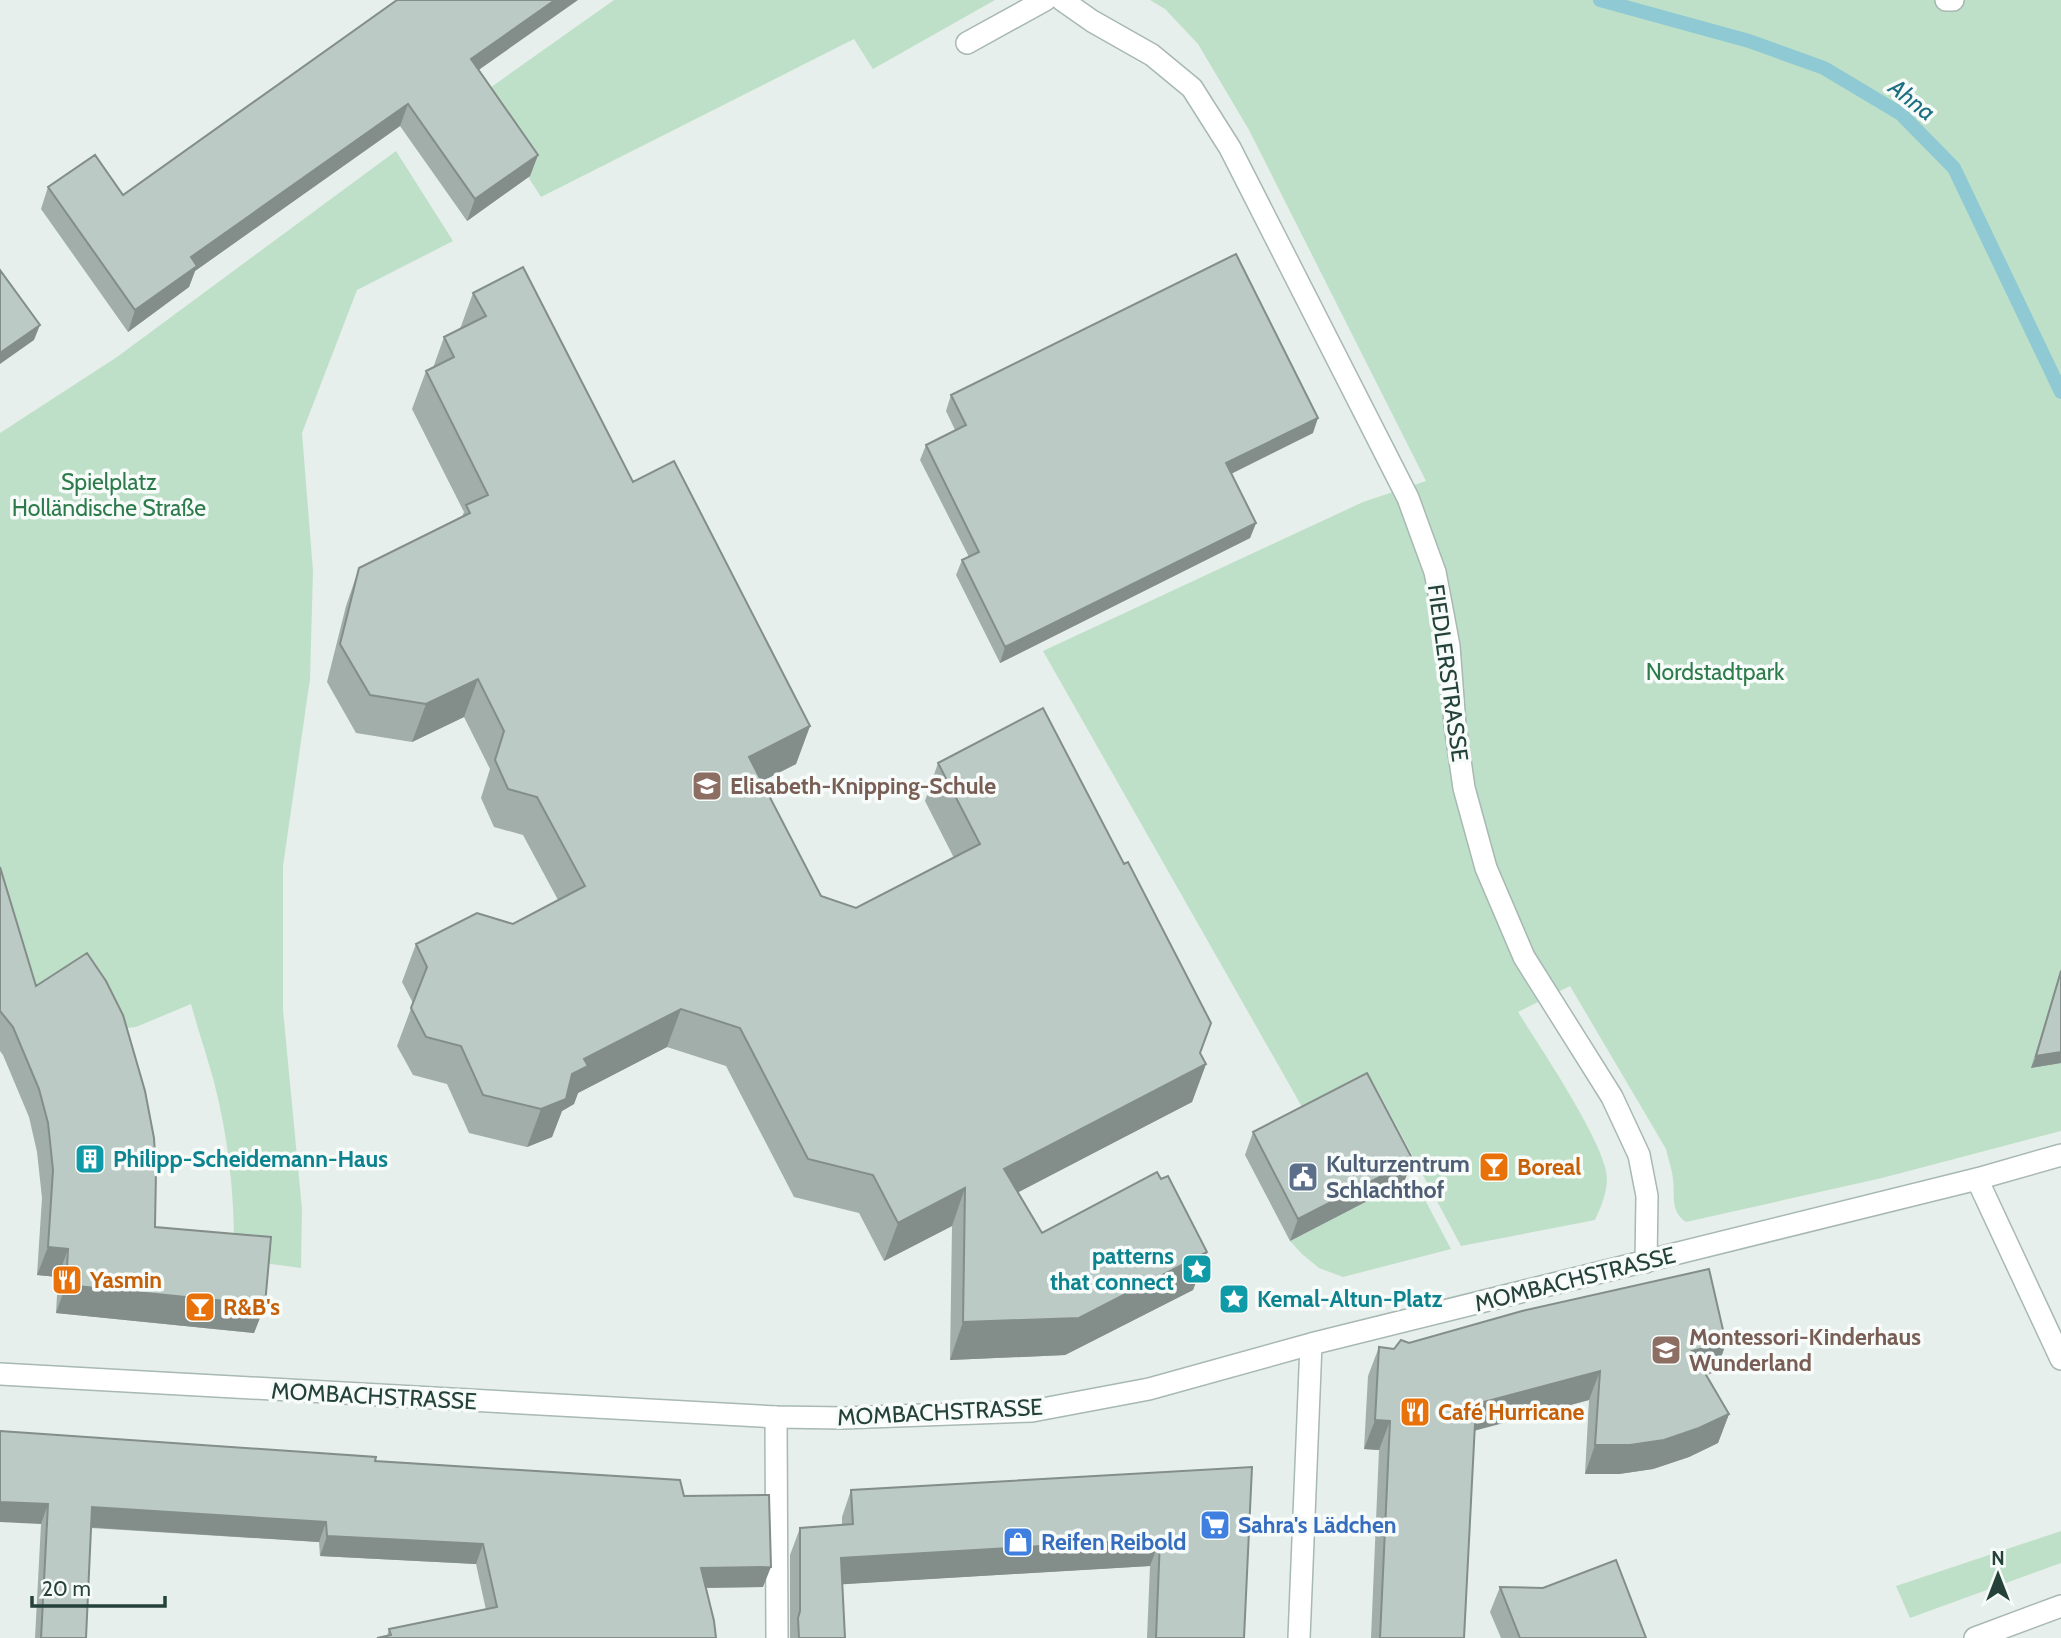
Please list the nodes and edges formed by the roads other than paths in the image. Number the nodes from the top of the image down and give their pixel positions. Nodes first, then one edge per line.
1 (1045, 0) edge
2 (1062, 0) edge
3 (1946, 0) edge
4 (1952, 0) edge
5 (967, 43) dead end
6 (2061, 1155) edge
7 (1978, 1179) junction
8 (1646, 1262) junction
9 (1311, 1344) junction
10 (2061, 1359) edge
11 (0, 1374) edge
12 (775, 1417) junction
13 (2061, 1606) edge
14 (777, 1638) edge
15 (1299, 1638) edge
16 (1975, 1638) edge

1 - 5 street
2 - 8 street, FIEDLERSTRASSE
3 - 4 street
6 - 7 street, MOMBACHSTRASSE
7 - 8 street, MOMBACHSTRASSE
7 - 10 street
8 - 9 street, MOMBACHSTRASSE
9 - 12 street, MOMBACHSTRASSE
9 - 15 street
11 - 12 street, MOMBACHSTRASSE
12 - 14 street
13 - 16 street

